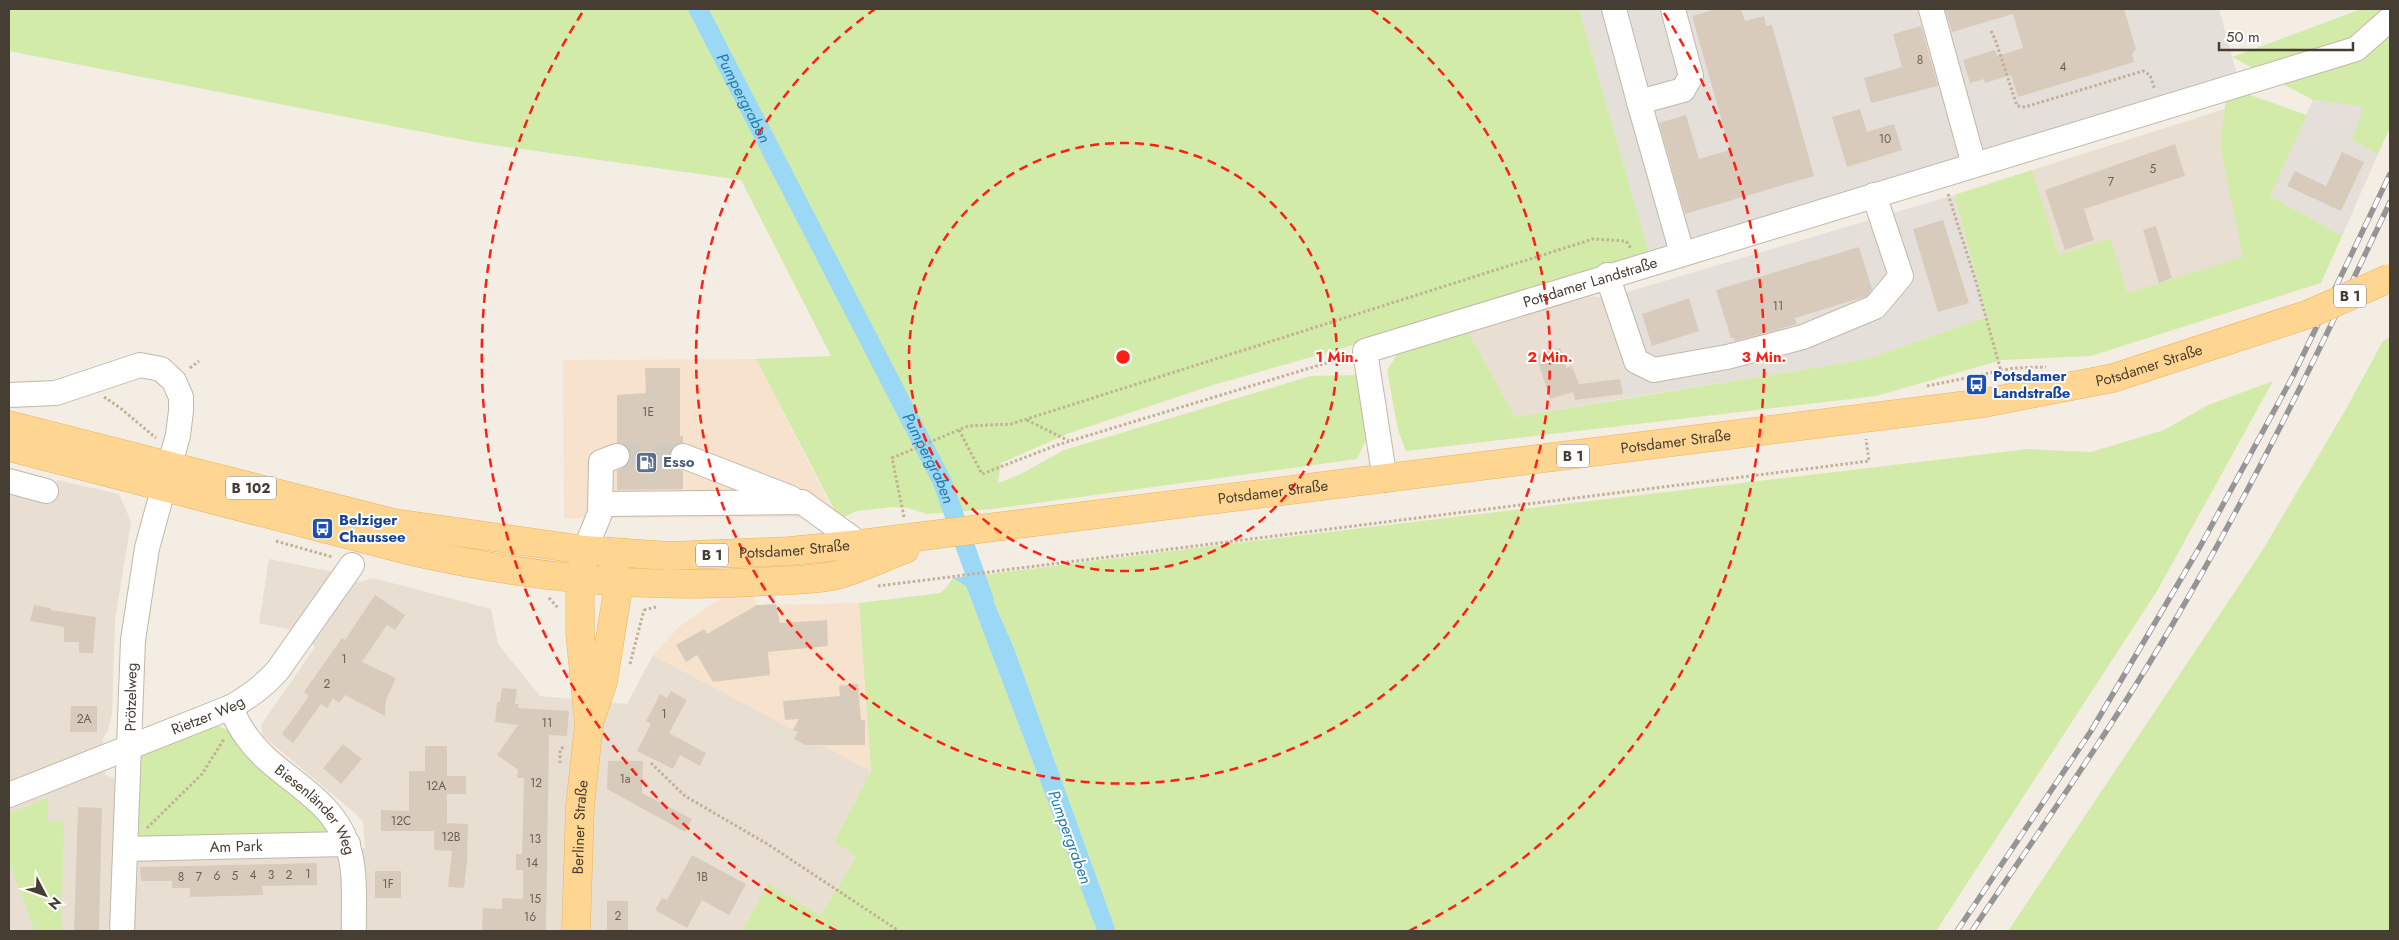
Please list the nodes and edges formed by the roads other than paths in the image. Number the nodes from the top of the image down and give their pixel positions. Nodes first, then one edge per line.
1 (1614, 9) edge
2 (1672, 9) edge
3 (1931, 9) edge
4 (2390, 19) edge
5 (1639, 102) junction
6 (1974, 165) junction
7 (1874, 196) junction
8 (1682, 252) junction
9 (1607, 276) junction
10 (2390, 278) edge
11 (9, 395) edge
12 (9, 425) edge
13 (9, 447) edge
14 (617, 456) tunnel mouth
15 (683, 456) tunnel mouth
16 (169, 466) junction
17 (1385, 480) junction
18 (9, 482) edge
19 (46, 491) dead end
20 (802, 502) junction
21 (600, 504) junction
22 (944, 534) junction
23 (860, 544) junction
24 (595, 551) junction
25 (352, 565) dead end
26 (580, 580) junction
27 (619, 583) junction
28 (231, 707) junction
29 (589, 724) junction
30 (130, 748) junction
31 (9, 795) edge
32 (348, 844) junction
33 (125, 849) junction
34 (122, 931) edge
35 (354, 931) edge
36 (576, 931) edge

1 - 5 street
2 - 5 street
3 - 6 street
4 - 6 street, Potsdamer Landstraße
5 - 8 street
6 - 7 street, Potsdamer Landstraße
7 - 8 street, Potsdamer Landstraße
7 - 9 street
8 - 9 street, Potsdamer Landstraße
9 - 17 street, Potsdamer Landstraße
10 - 17 main road, Potsdamer Straße / B 1, bridge
11 - 16 street, Prötzelweg
12 - 16 main road, B 102
13 - 16 main road, B 102
14 - 21 street
15 - 20 street
16 - 24 main road, B 102
16 - 26 main road, B 102
16 - 30 street, Prötzelweg
17 - 22 main road, Potsdamer Straße / B 1
18 - 19 street
20 - 21 street
20 - 23 street
21 - 24 street
22 - 23 main road, Potsdamer Straße / B 1
22 - 27 main road, Potsdamer Straße / B 1
23 - 24 main road, Potsdamer Straße / B 1
24 - 26 main road, Berliner Straße
24 - 27 main road
25 - 28 street, Rietzer Weg
26 - 27 main road, B 102
26 - 29 main road, Berliner Straße
27 - 29 main road, Berliner Straße
28 - 30 street, Rietzer Weg
28 - 32 street, Biesenländer Weg
29 - 36 main road, Berliner Straße
30 - 31 street, Rietzer Weg
30 - 33 street, Prötzelweg
32 - 33 street, Am Park
32 - 35 street, Biesenländer Weg
33 - 34 street, Prötzelweg

